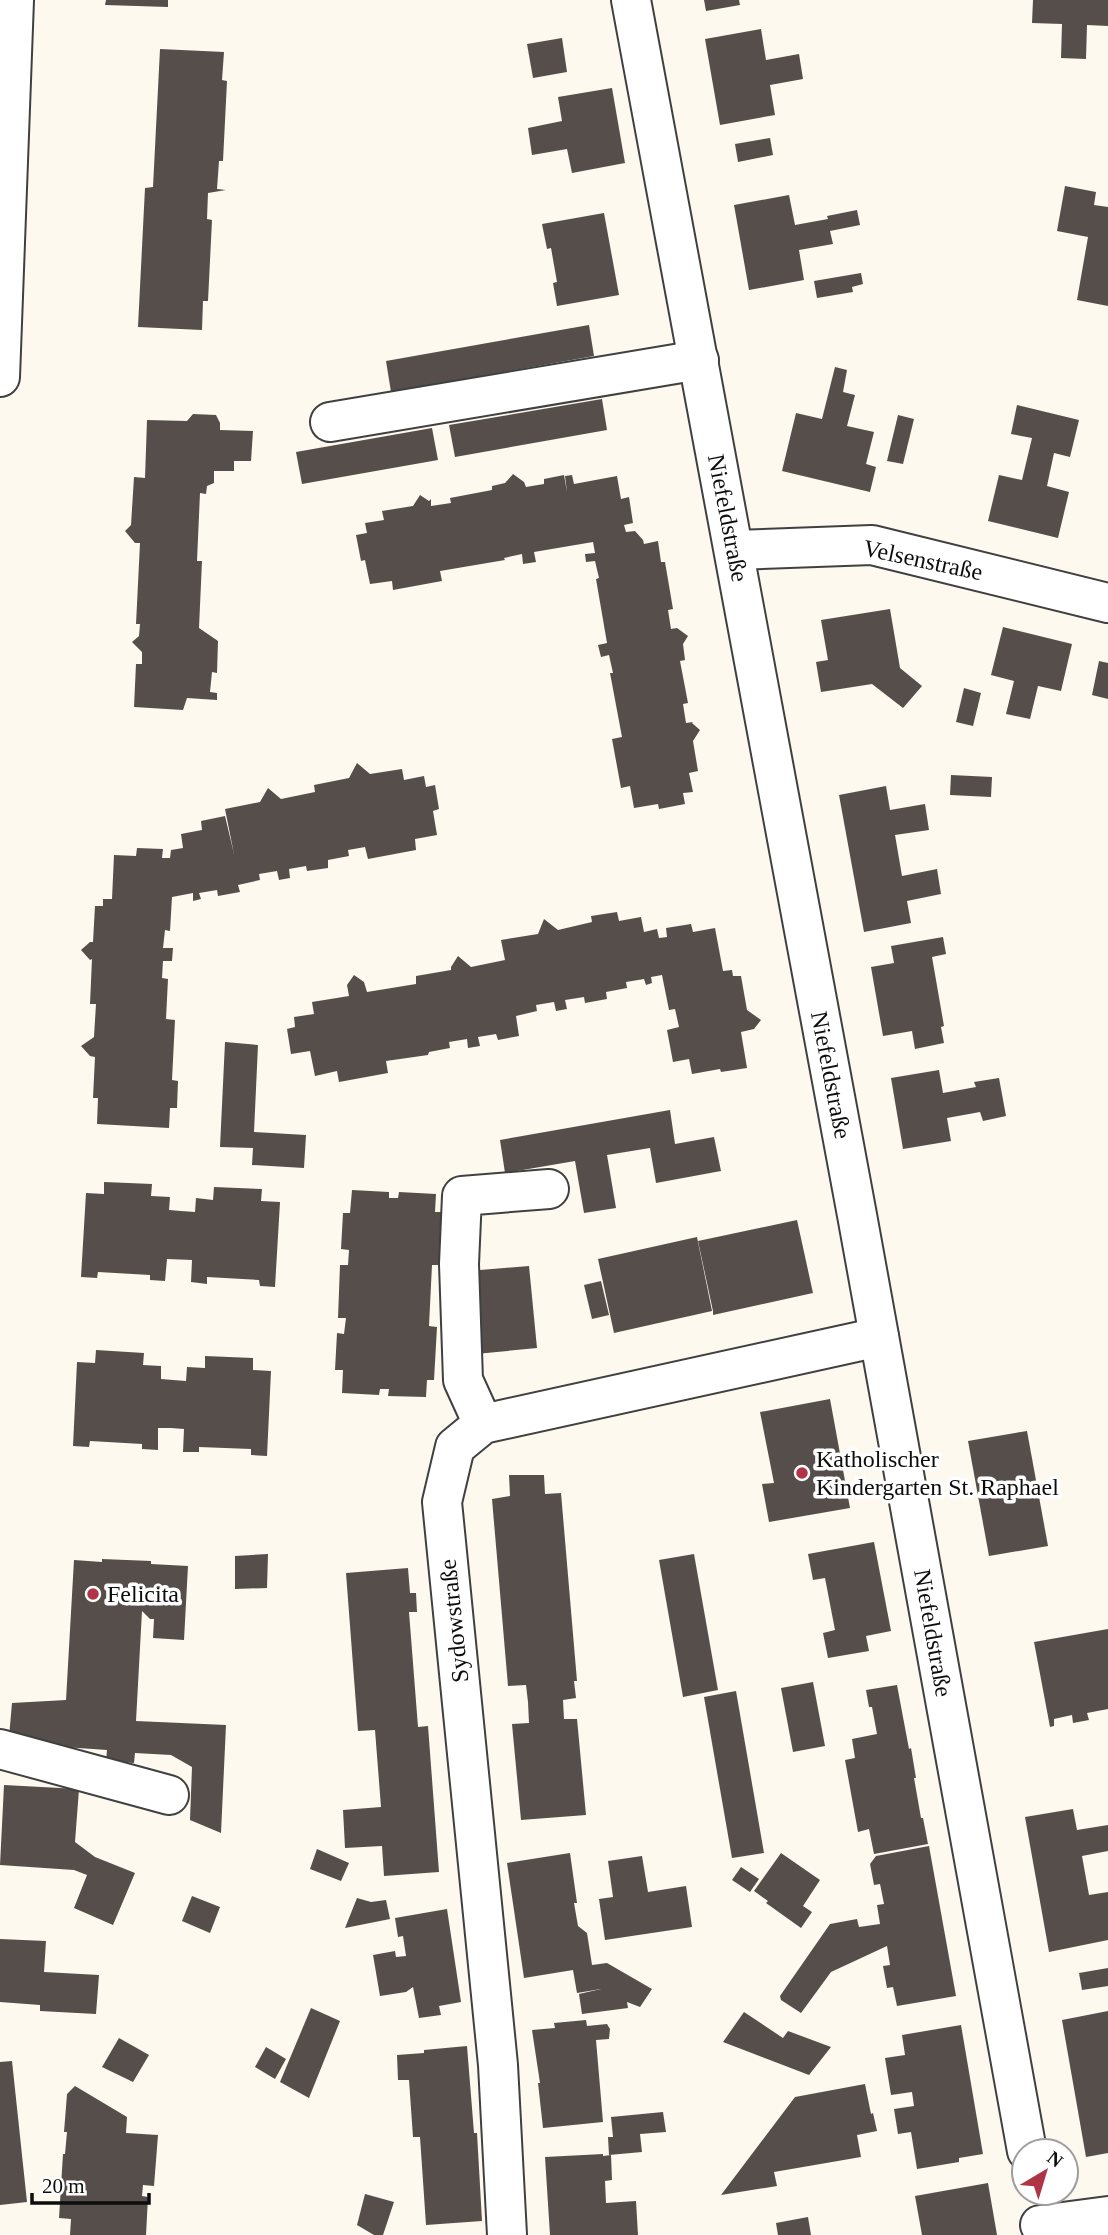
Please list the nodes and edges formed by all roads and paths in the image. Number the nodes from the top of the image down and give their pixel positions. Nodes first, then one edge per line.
1 (14, 0) edge
2 (631, 0) edge
3 (699, 360) junction
4 (0, 377) edge
5 (330, 422) dead end
6 (734, 550) junction
7 (1108, 603) edge
8 (549, 1189) dead end
9 (879, 1337) junction
10 (483, 1424) junction
11 (0, 1749) edge
12 (169, 1795) dead end
13 (1024, 2137) edge
14 (1108, 2216) edge
15 (1039, 2218) edge
16 (507, 2235) edge

1 - 4 street
2 - 3 street, Niefeldstraße
3 - 5 street
3 - 6 street, Niefeldstraße
6 - 7 street, Velsenstraße
6 - 9 street, Niefeldstraße
8 - 10 street
9 - 10 street, Sydowstraße
9 - 13 street, Niefeldstraße
10 - 16 street, Sydowstraße
11 - 12 street
14 - 15 street

